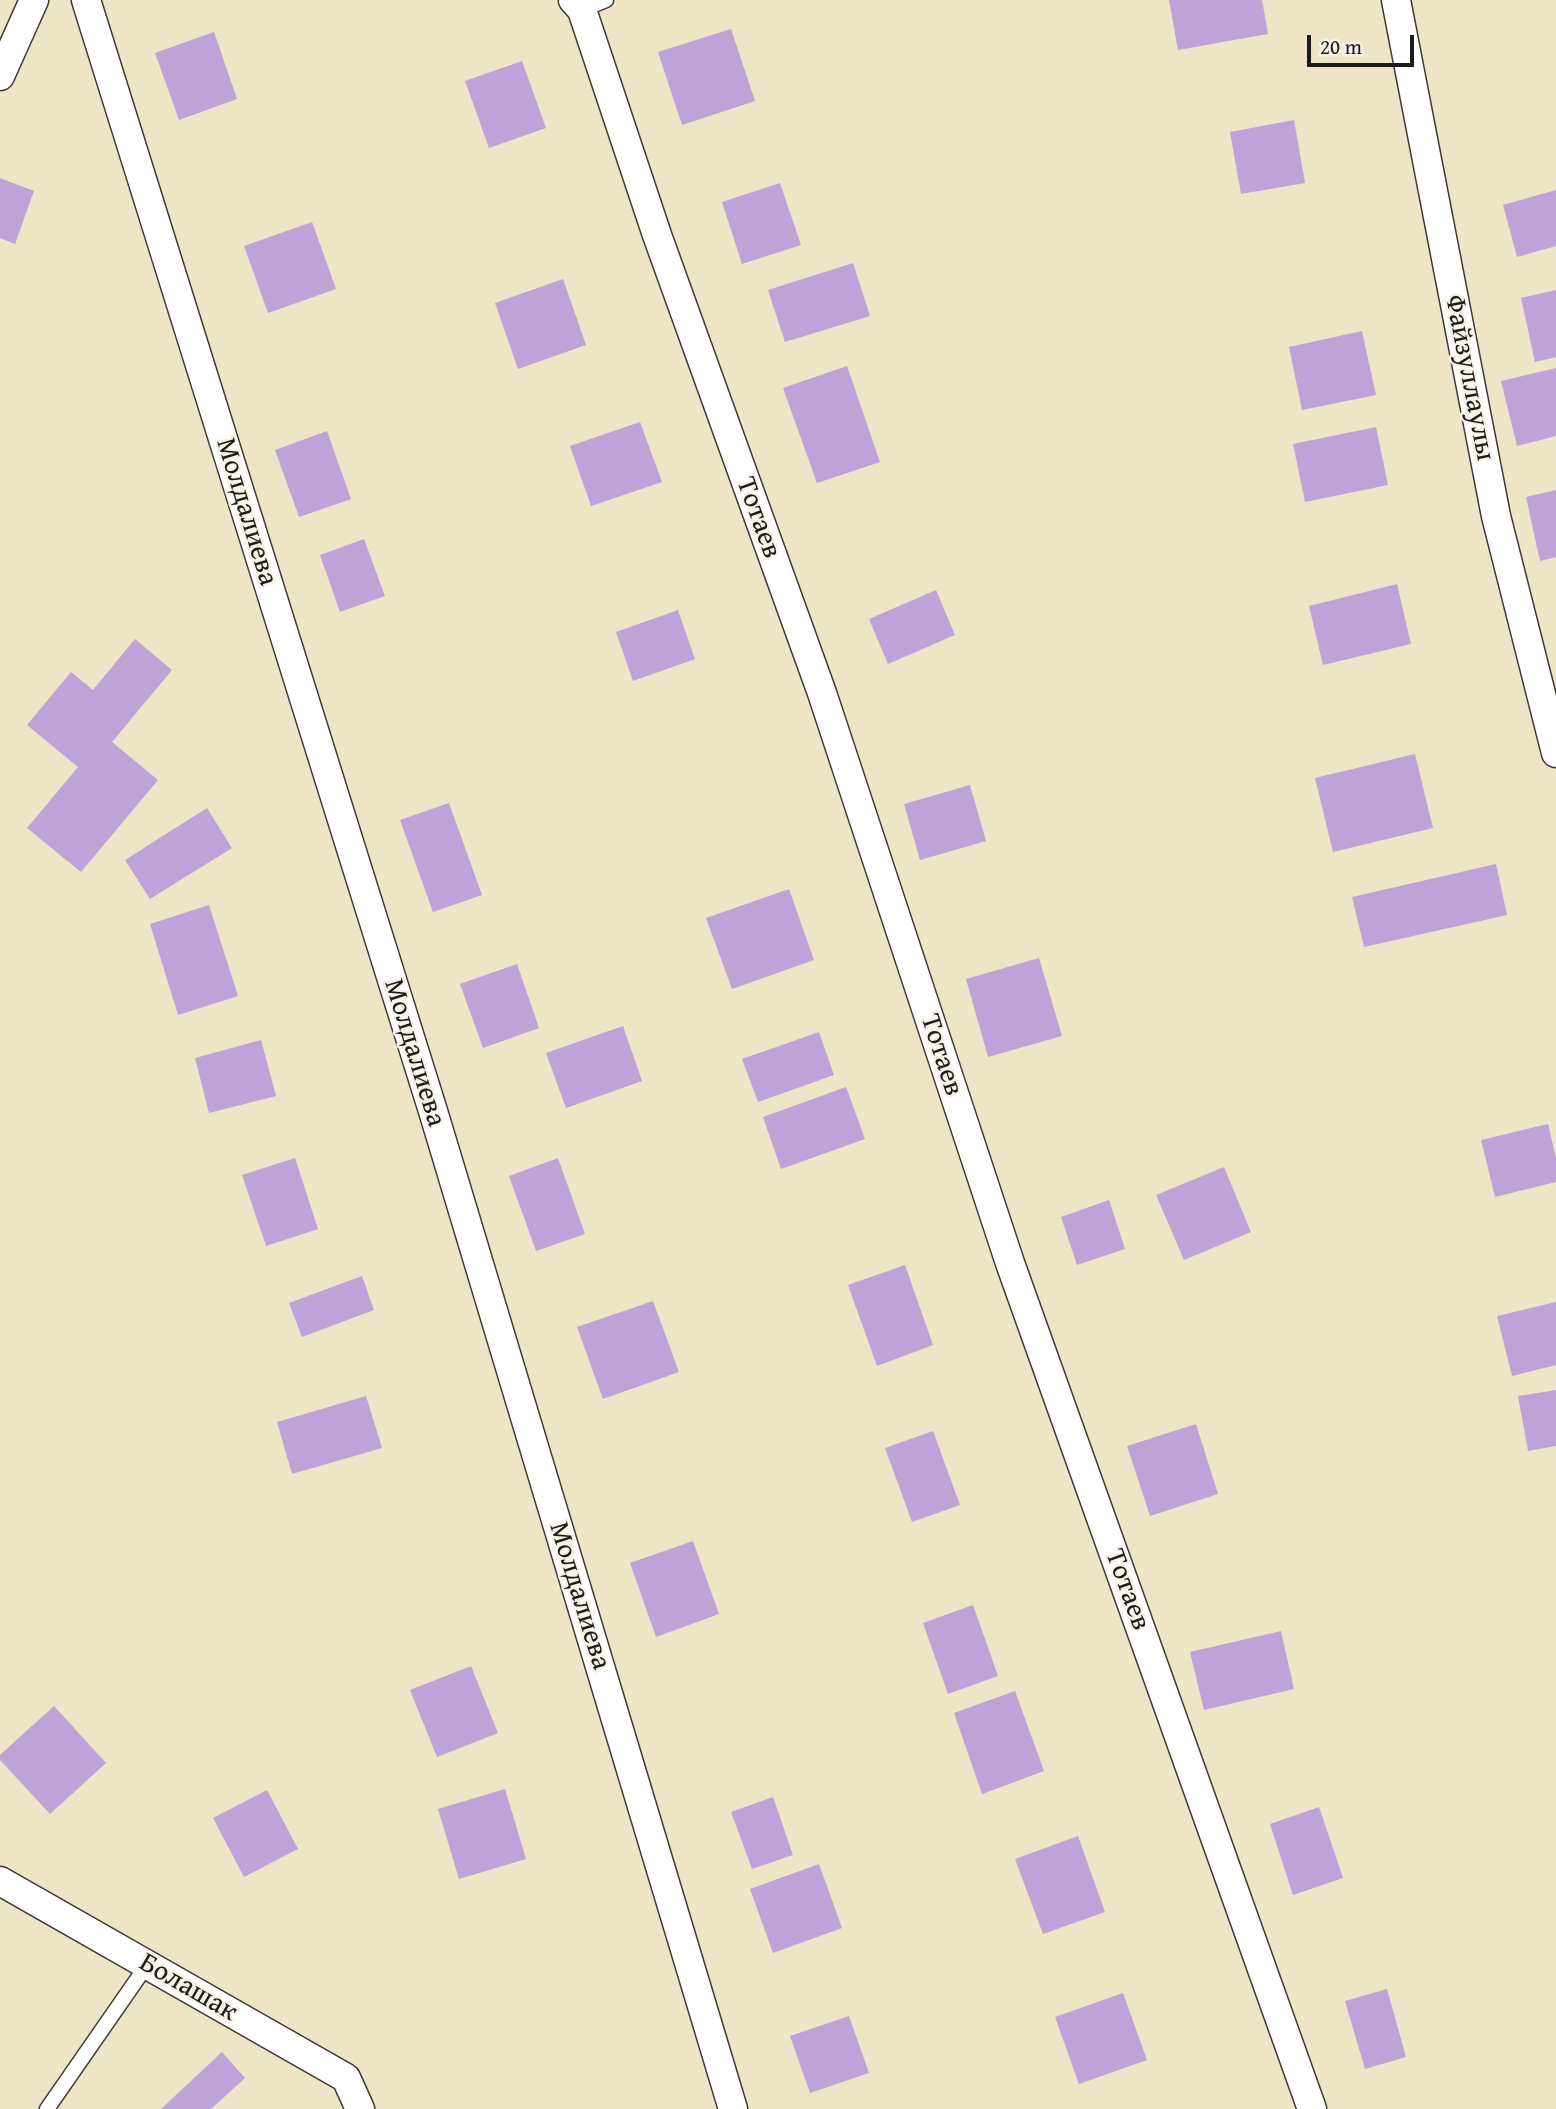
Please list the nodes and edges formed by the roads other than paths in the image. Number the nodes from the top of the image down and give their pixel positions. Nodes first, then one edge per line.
1 (34, 0) edge
2 (86, 0) edge
3 (1396, 0) edge
4 (587, 3) edge
5 (0, 76) edge
6 (1556, 753) edge
7 (0, 1881) edge
8 (147, 1965) junction
9 (47, 2109) edge
10 (360, 2109) edge
11 (733, 2109) edge
12 (1312, 2109) edge

1 - 5 street
2 - 11 street, Молдалиева
3 - 6 street, Файзуллаулы
4 - 12 street, Тотаев
7 - 8 street, Болашак
8 - 9 lane
8 - 10 street, Болашак

